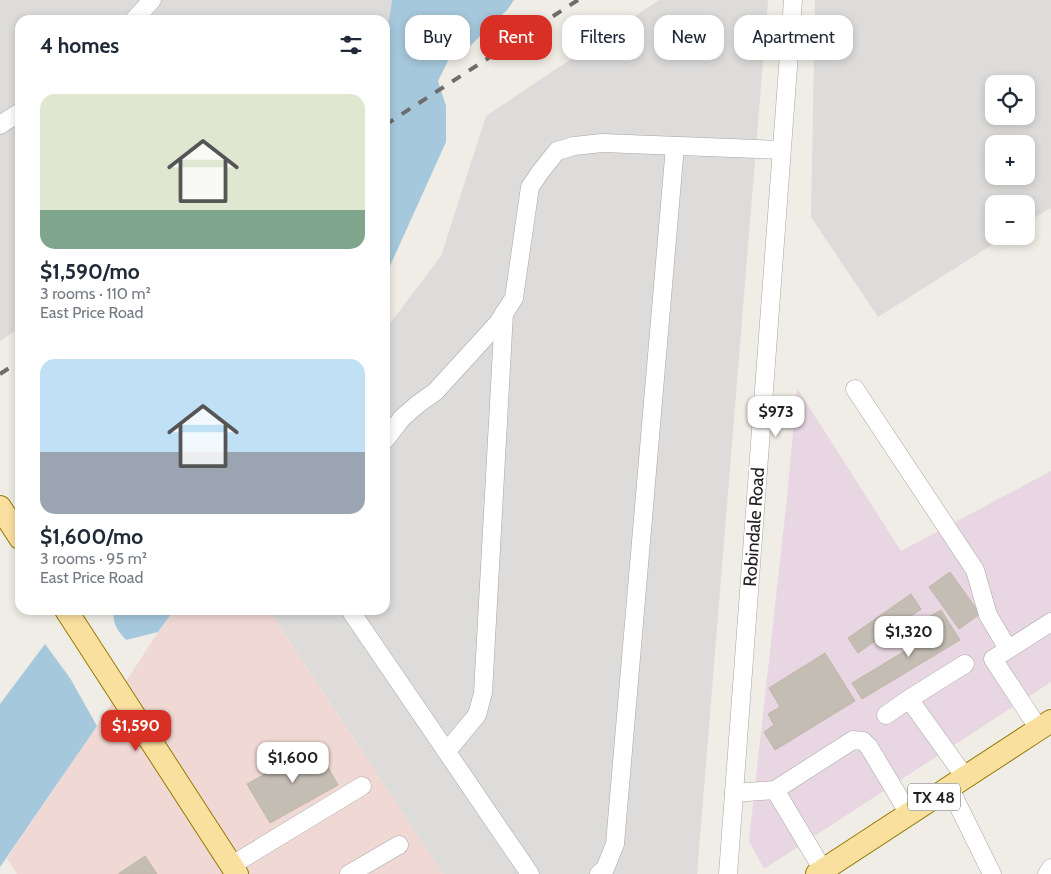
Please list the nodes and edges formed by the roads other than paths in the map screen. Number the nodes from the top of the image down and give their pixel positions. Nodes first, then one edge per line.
1 (152, 0) edge
2 (793, 0) edge
3 (138, 15) edge
4 (15, 115) edge
5 (0, 125) edge
6 (675, 146) junction
7 (782, 150) junction
8 (504, 313) junction
9 (855, 389) dead end
10 (390, 434) edge
11 (0, 507) edge
12 (15, 530) edge
13 (69, 615) edge
14 (353, 615) edge
15 (1051, 622) edge
16 (1008, 649) junction
17 (965, 664) dead end
18 (910, 699) junction
19 (886, 715) dead end
20 (1045, 725) edge
21 (447, 751) junction
22 (957, 782) junction
23 (362, 786) dead end
24 (775, 790) junction
25 (734, 793) junction
26 (909, 814) junction
27 (399, 845) dead end
28 (1051, 868) edge
29 (235, 870) edge
30 (820, 872) edge
31 (349, 874) edge
32 (530, 874) edge
33 (599, 874) edge
34 (728, 874) edge
35 (992, 874) edge
36 (1047, 874) edge

1 - 3 street
2 - 7 street, Robindale Road
4 - 5 street
6 - 7 street
6 - 8 street
6 - 33 street
7 - 25 street, Robindale Road
8 - 10 street
8 - 21 street
9 - 16 street
11 - 12 main road
13 - 29 main road
14 - 21 street
15 - 16 street
16 - 20 street
17 - 18 street
18 - 19 street
18 - 22 street
20 - 22 main road, TX 48
21 - 32 street
22 - 26 main road, TX 48
22 - 35 street
23 - 29 street
24 - 25 street
24 - 26 street
24 - 30 street
25 - 34 street, Robindale Road
26 - 30 main road, TX 48
27 - 31 street
28 - 36 street

